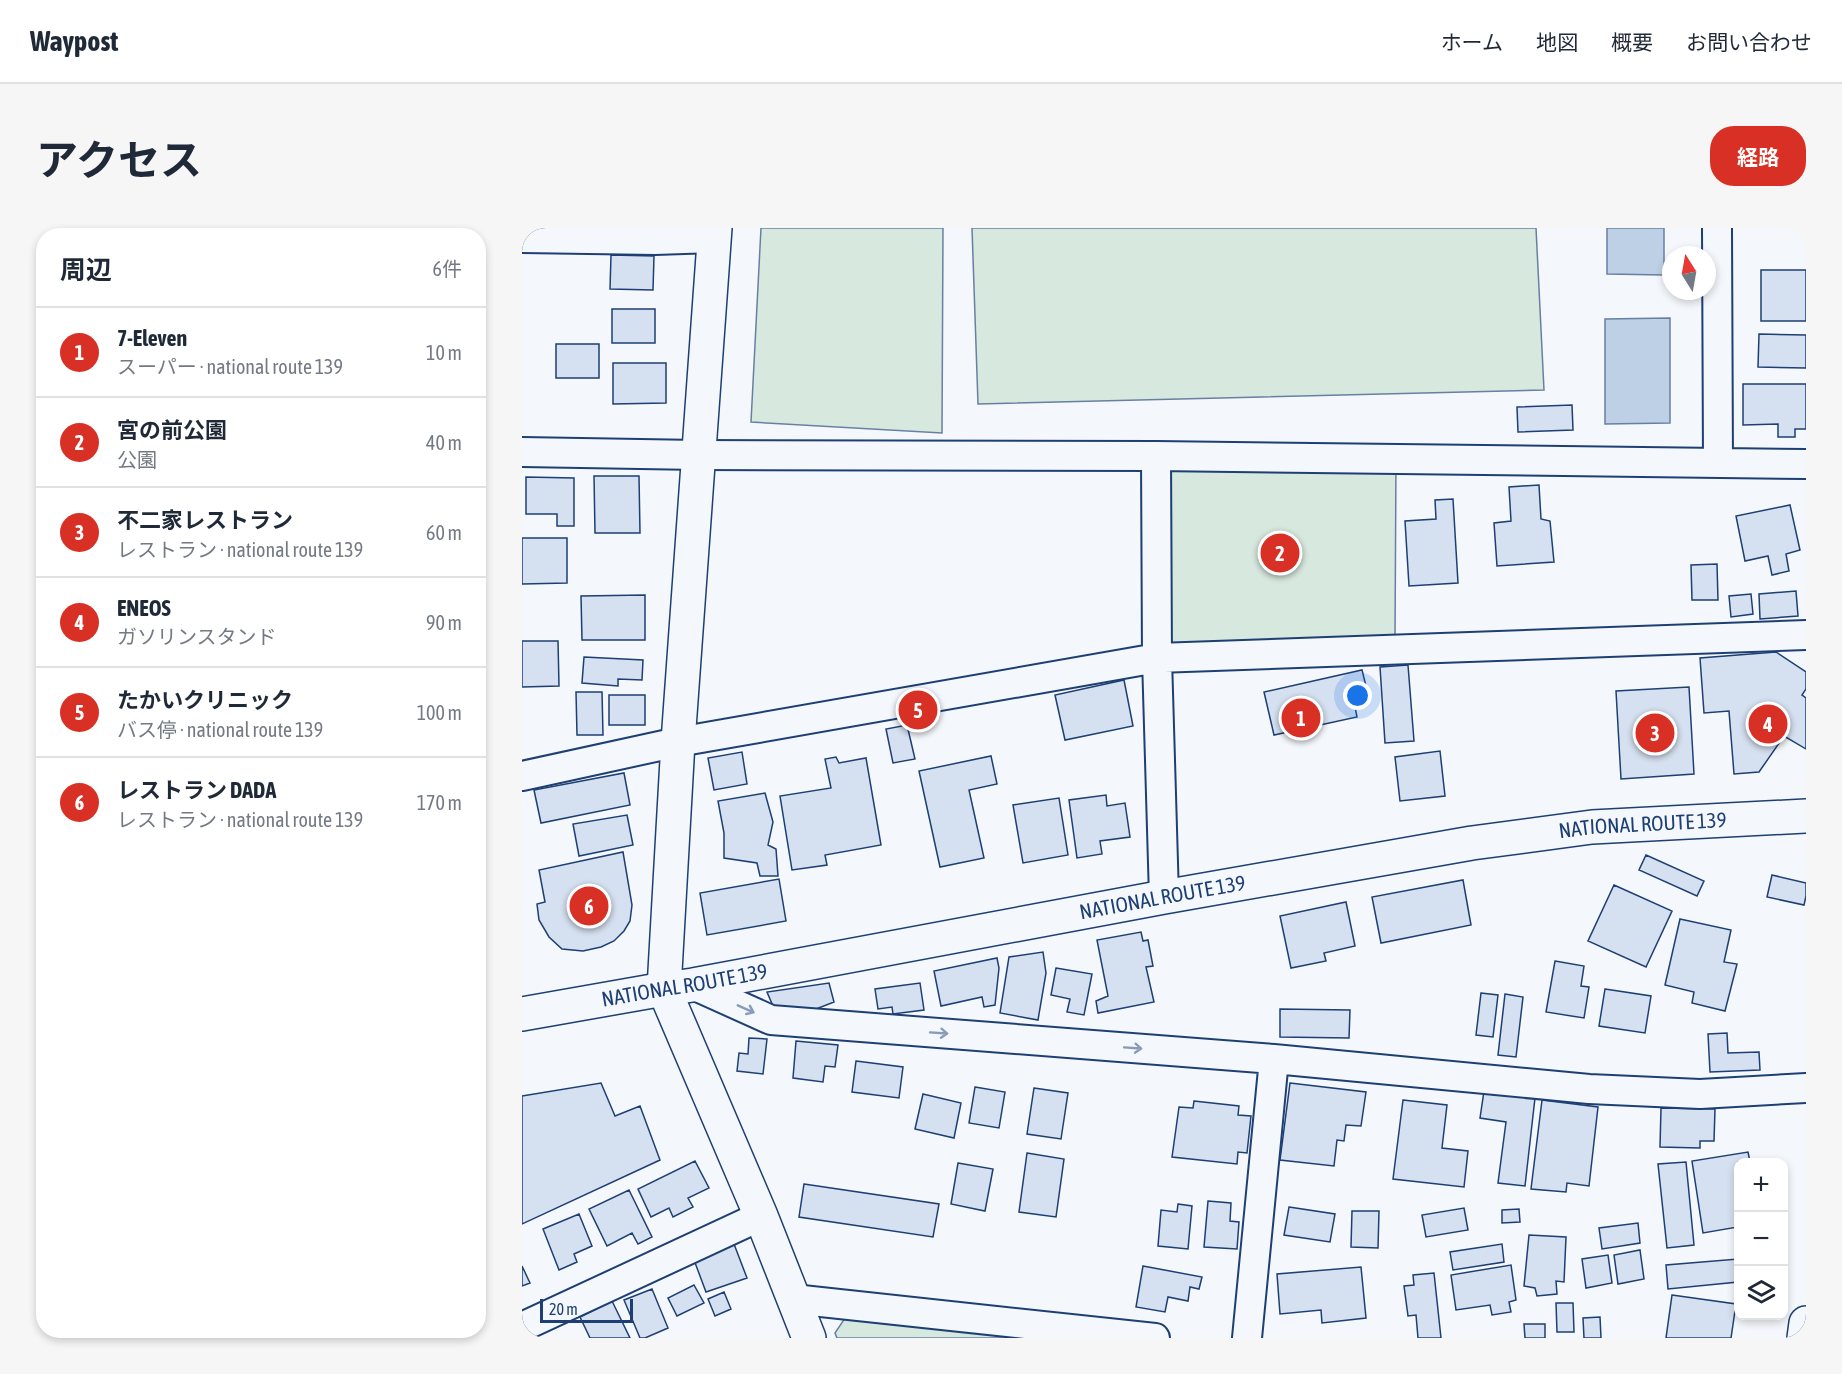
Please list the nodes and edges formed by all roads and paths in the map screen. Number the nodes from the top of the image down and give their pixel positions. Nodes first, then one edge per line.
1 (1717, 228) edge
2 (715, 233) edge
3 (522, 238) edge
4 (522, 452) edge
5 (699, 455) junction
6 (1156, 456) junction
7 (1718, 463) junction
8 (1806, 465) edge
9 (1806, 635) edge
10 (1157, 658) junction
11 (678, 742) junction
12 (522, 776) edge
13 (1806, 816) edge
14 (1164, 897) junction
15 (679, 987) junction
16 (522, 1014) edge
17 (1274, 1059) junction
18 (1806, 1088) edge
19 (761, 1216) junction
20 (793, 1299) junction
21 (1806, 1323) edge
22 (522, 1327) edge
23 (809, 1338) edge
24 (1155, 1338) edge
25 (1246, 1338) edge
26 (1804, 1338) edge

1 - 7 street
2 - 3 street
2 - 5 main road
4 - 5 street
5 - 6 street
5 - 11 main road
6 - 7 street
6 - 10 street
7 - 8 street
9 - 10 street
10 - 11 street
10 - 14 street
11 - 12 street
11 - 15 main road
13 - 14 main road, NATIONAL ROUTE 139
14 - 15 main road, NATIONAL ROUTE 139
15 - 16 main road, NATIONAL ROUTE 139
15 -> 17 street
15 - 19 main road
17 - 18 street
17 - 25 street
19 - 20 main road
19 - 22 street
20 - 23 main road
20 - 24 street
21 - 26 main road

